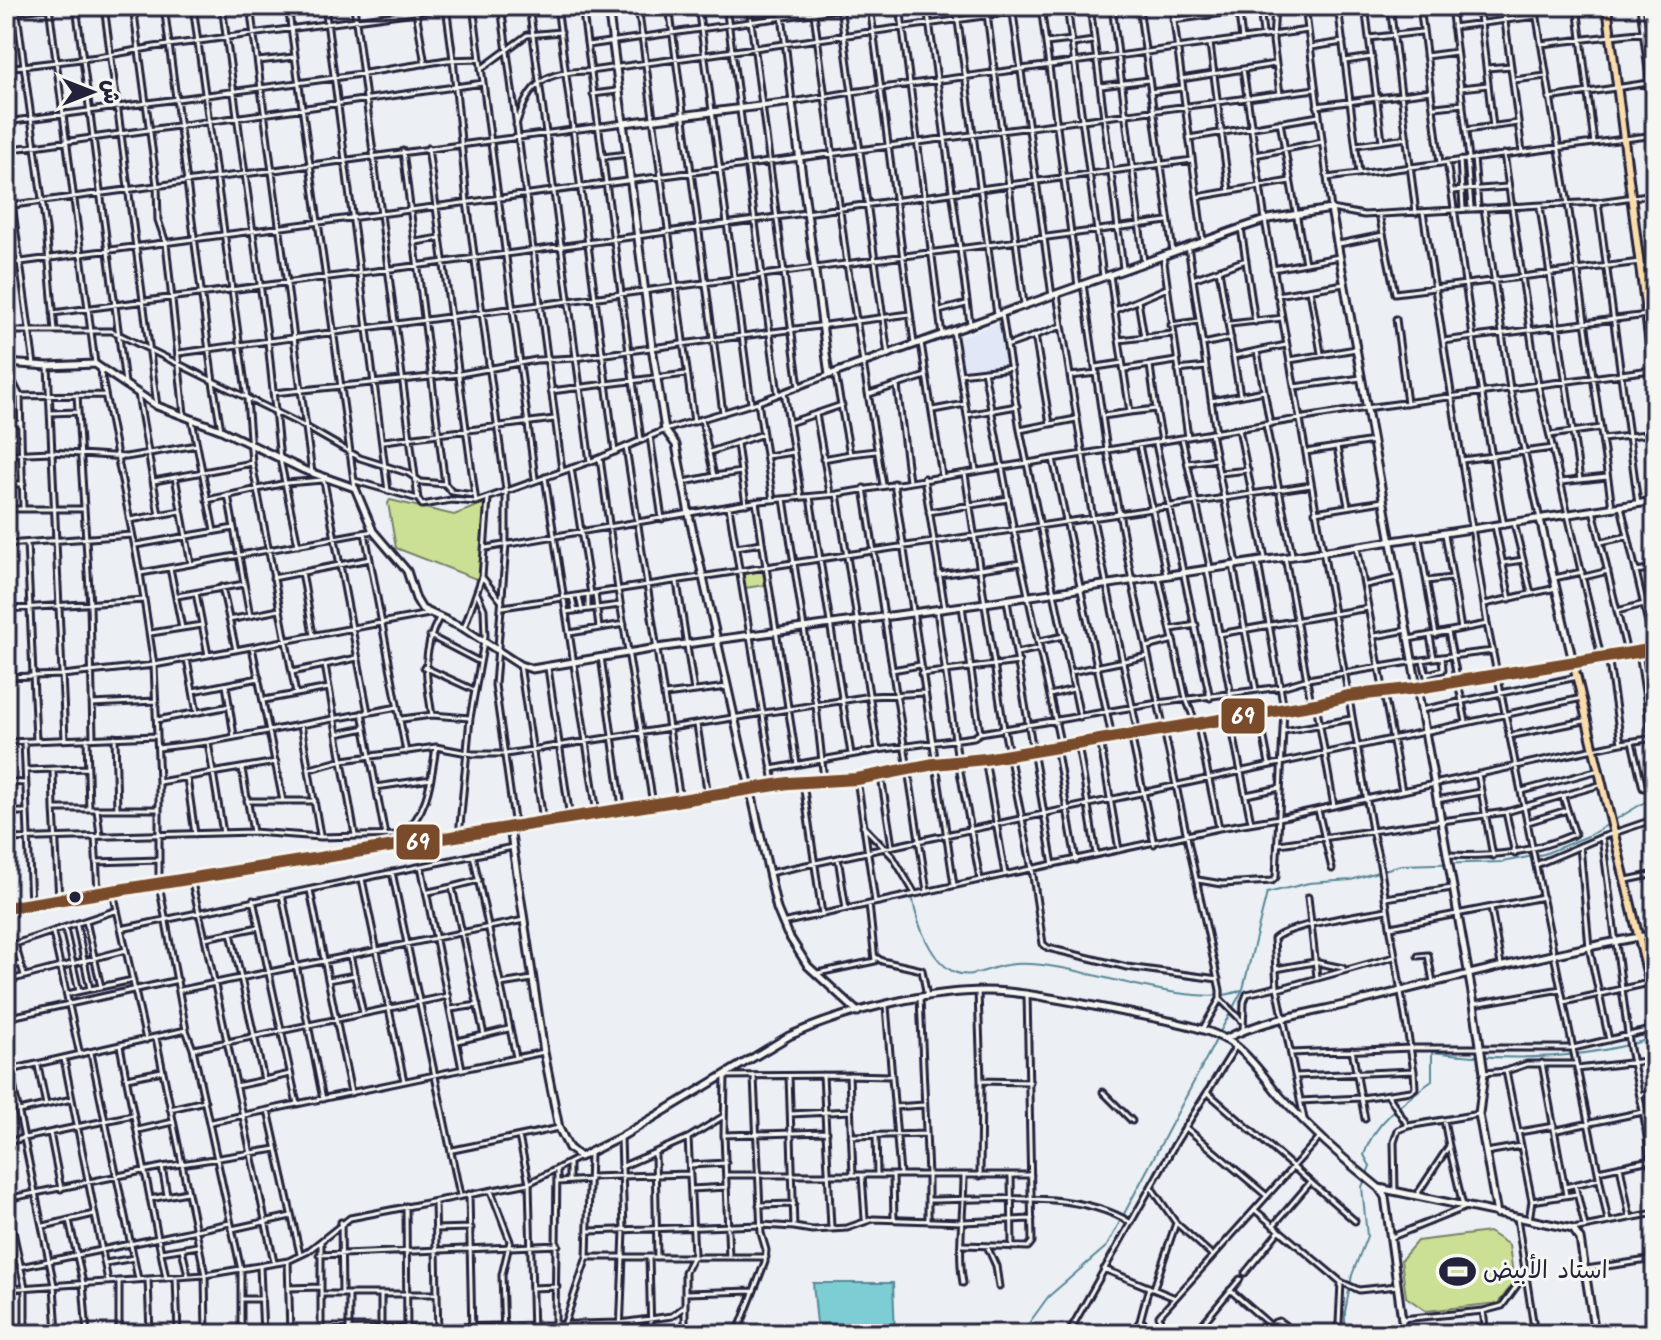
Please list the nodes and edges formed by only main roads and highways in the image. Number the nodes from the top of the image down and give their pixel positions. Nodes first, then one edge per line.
1 (1607, 6) edge
2 (1654, 370) edge
3 (1655, 384) edge
4 (1655, 649) edge
5 (1655, 1006) edge

1 - 2 main road
2 - 3 main road
4 - 5 main road

